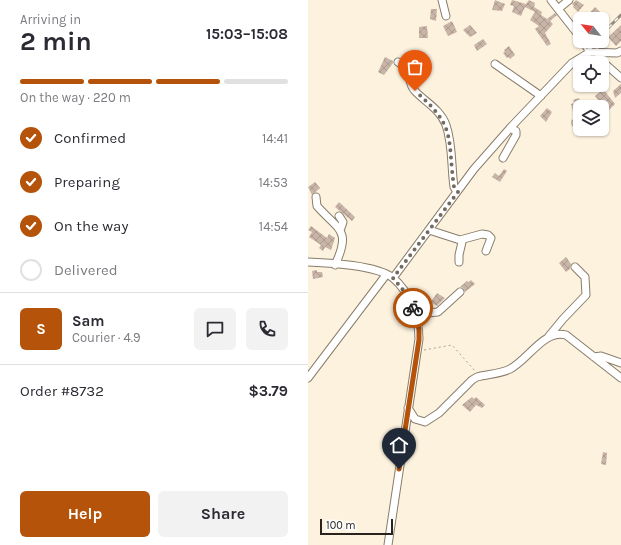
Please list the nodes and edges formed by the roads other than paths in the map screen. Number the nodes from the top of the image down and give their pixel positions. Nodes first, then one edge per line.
1 (442, 0) edge
2 (551, 0) edge
3 (569, 0) edge
4 (558, 9) junction
5 (446, 16) dead end
6 (573, 28) edge
7 (589, 48) edge
8 (621, 51) edge
9 (593, 52) junction
10 (398, 62) dead end
11 (495, 64) dead end
12 (621, 78) edge
13 (541, 96) junction
14 (510, 128) junction
15 (503, 158) dead end
16 (458, 192) junction
17 (316, 197) dead end
18 (339, 216) dead end
19 (340, 228) junction
20 (429, 230) junction
21 (460, 240) junction
22 (486, 251) dead end
23 (308, 262) edge
24 (459, 262) dead end
25 (336, 265) junction
26 (575, 267) dead end
27 (390, 277) junction
28 (460, 292) dead end
29 (415, 314) junction
30 (547, 338) junction
31 (594, 357) junction
32 (621, 363) edge
33 (308, 378) edge
34 (621, 378) edge
35 (408, 408) junction
36 (388, 545) edge

1 - 5 street
2 - 4 street
3 - 4 street
4 - 6 street
7 - 9 street
8 - 9 street
9 - 12 street
9 - 13 street
10 - 16 street
11 - 13 street
13 - 14 street
14 - 15 street
14 - 16 street
16 - 20 street
17 - 19 street
18 - 19 street
19 - 25 street
20 - 21 street
20 - 27 street
21 - 22 street
21 - 24 street
23 - 25 street
25 - 27 street
26 - 30 street
27 - 29 street
27 - 33 street
28 - 29 street
29 - 35 street
30 - 31 street
30 - 35 street
31 - 32 street
31 - 34 street
35 - 36 street

